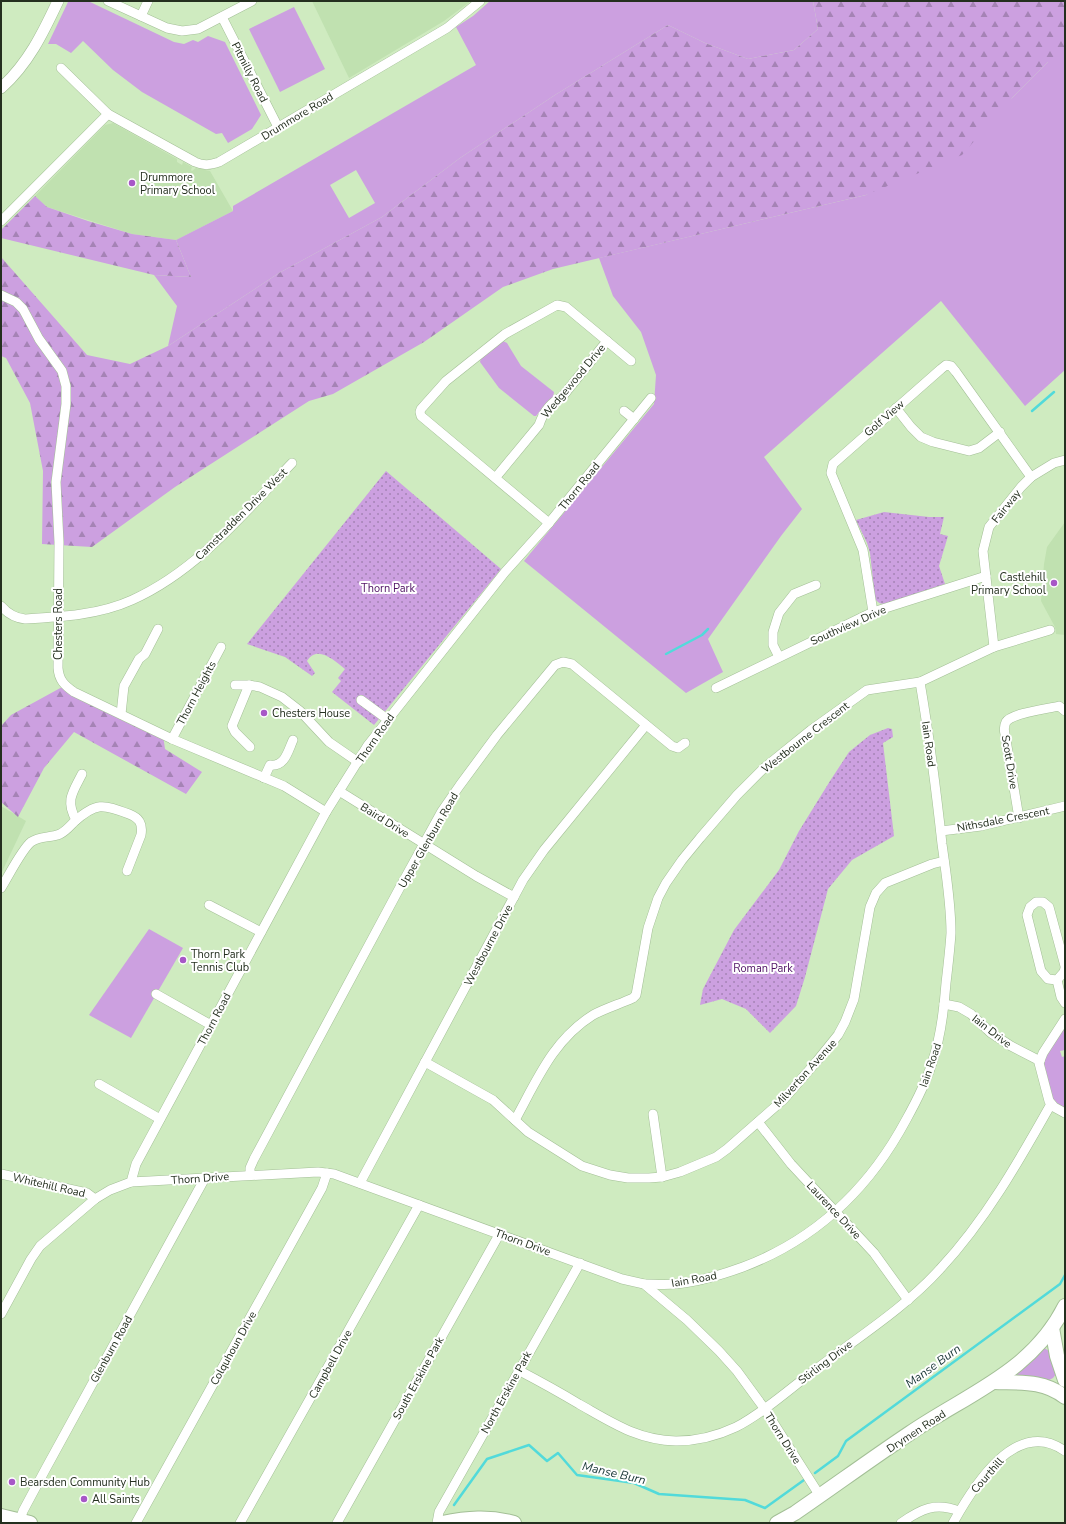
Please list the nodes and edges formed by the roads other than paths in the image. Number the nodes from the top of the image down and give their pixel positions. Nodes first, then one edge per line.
1 (58, 1) edge
2 (108, 1) edge
3 (148, 1) edge
4 (252, 1) edge
5 (480, 1) edge
6 (141, 16) junction
7 (222, 17) junction
8 (61, 68) dead end
9 (1, 88) edge
10 (108, 114) junction
11 (278, 127) junction
12 (1, 221) edge
13 (1, 296) edge
14 (607, 341) junction
15 (631, 361) dead end
16 (651, 398) dead end
17 (896, 408) junction
18 (624, 411) dead end
19 (634, 419) junction
20 (1000, 432) junction
21 (1065, 460) edge
22 (292, 463) dead end
23 (496, 477) junction
24 (1032, 477) junction
25 (549, 523) junction
26 (986, 576) junction
27 (816, 585) dead end
28 (1, 606) edge
29 (873, 612) junction
30 (58, 617) junction
31 (158, 629) dead end
32 (1050, 630) dead end
33 (220, 647) dead end
34 (994, 647) junction
35 (779, 657) junction
36 (920, 682) junction
37 (235, 685) dead end
38 (249, 685) junction
39 (716, 688) dead end
40 (361, 700) dead end
41 (1065, 711) edge
42 (121, 714) junction
43 (387, 719) junction
44 (646, 725) junction
45 (172, 739) junction
46 (293, 740) dead end
47 (685, 743) dead end
48 (250, 747) dead end
49 (358, 762) junction
50 (82, 774) dead end
51 (264, 778) junction
52 (340, 791) junction
53 (1065, 806) edge
54 (326, 812) junction
55 (1019, 818) junction
56 (76, 820) junction
57 (940, 831) junction
58 (424, 844) junction
59 (944, 861) junction
60 (127, 871) dead end
61 (1, 888) edge
62 (514, 897) junction
63 (209, 905) dead end
64 (261, 932) junction
65 (1065, 967) edge
66 (1057, 980) junction
67 (156, 994) dead end
68 (1065, 1003) edge
69 (944, 1004) junction
70 (1065, 1019) edge
71 (211, 1025) junction
72 (1040, 1061) junction
73 (425, 1062) junction
74 (99, 1084) dead end
75 (1051, 1104) junction
76 (1065, 1113) edge
77 (652, 1114) dead end
78 (160, 1118) junction
79 (515, 1120) junction
80 (758, 1122) junction
81 (327, 1173) junction
82 (1, 1174) edge
83 (250, 1175) junction
84 (662, 1177) junction
85 (205, 1178) junction
86 (131, 1182) junction
87 (360, 1183) junction
88 (95, 1199) junction
89 (419, 1205) junction
90 (836, 1212) junction
91 (500, 1234) junction
92 (580, 1263) junction
93 (644, 1284) junction
94 (908, 1300) junction
95 (1065, 1306) edge
96 (1, 1314) edge
97 (1052, 1328) junction
98 (518, 1370) junction
99 (1065, 1380) edge
100 (994, 1382) junction
101 (1065, 1397) edge
102 (764, 1408) junction
103 (1065, 1451) edge
104 (820, 1496) junction
105 (959, 1511) junction
106 (1, 1516) edge
107 (25, 1522) edge
108 (136, 1523) edge
109 (240, 1523) edge
110 (337, 1523) edge
111 (438, 1523) edge
112 (442, 1523) edge
113 (514, 1523) edge
114 (777, 1523) edge
115 (901, 1523) edge
116 (952, 1523) edge

1 - 9 street
2 - 6 street
3 - 6 street
4 - 7 street
5 - 11 street, Drummore Road
6 - 7 street
7 - 11 street, Pitmilly Road
8 - 10 street, Drummore Road
10 - 11 street, Drummore Road
10 - 12 street
13 - 30 street, Chesters Road
14 - 15 street, Wedgewood Drive
14 - 23 street, Wedgewood Drive
14 - 23 street, Wedgewood Drive
16 - 19 street, Thorn Road
17 - 20 street
17 - 20 street, Golf View
17 - 29 street, Golf View
18 - 19 street
19 - 25 street, Thorn Road
20 - 24 street, Golf View
21 - 24 street, Fairway
22 - 30 street, Camstradden Drive West
23 - 25 street, Wedgewood Drive
24 - 26 street, Fairway
25 - 43 street, Thorn Road
26 - 29 street, Southview Drive
26 - 34 street, Fairway
27 - 35 street
28 - 30 street, Camstradden Drive West
29 - 35 street, Southview Drive
30 - 42 street, Chesters Road
31 - 42 street
32 - 34 street, Westbourne Crescent
33 - 45 street, Thorn Heights
34 - 36 street, Westbourne Crescent
35 - 39 street, Southview Drive
36 - 57 street, Iain Road
36 - 79 street, Westbourne Crescent
37 - 38 street
38 - 48 street
38 - 49 street
40 - 43 street
41 - 55 street, Scott Drive
42 - 45 street, Chesters Road
43 - 49 street, Thorn Road
44 - 47 street, Upper Glenburn Road
44 - 58 street, Upper Glenburn Road
44 - 62 street, Westbourne Drive
45 - 51 street, Chesters Road
46 - 51 street
49 - 52 street, Thorn Road
50 - 56 street
51 - 54 street, Chesters Road
52 - 54 street, Thorn Road
52 - 58 street, Baird Drive
53 - 55 street, Nithsdale Crescent
54 - 64 street, Thorn Road
55 - 57 street, Nithsdale Crescent
56 - 60 street
56 - 61 street
57 - 59 street, Iain Road
58 - 62 street, Baird Drive
58 - 83 street, Upper Glenburn Road
59 - 69 street, Iain Road
59 - 80 street, Milverton Avenue
62 - 73 street, Westbourne Drive
63 - 64 street
64 - 71 street, Thorn Road
65 - 66 street
65 - 66 street
66 - 68 street
67 - 71 street
69 - 72 street, Iain Drive
69 - 90 street, Iain Road
70 - 72 street
71 - 78 street, Thorn Road
72 - 75 street
73 - 79 street, Milverton Avenue
73 - 87 street, Westbourne Drive
74 - 78 street
75 - 76 street
75 - 94 street, Stirling Drive
77 - 84 street
78 - 86 street, Thorn Road
79 - 84 street, Milverton Avenue
80 - 84 street, Milverton Avenue
80 - 90 street, Laurence Drive
81 - 83 street, Thorn Drive
81 - 87 street, Thorn Drive
81 - 108 street, Colquhoun Drive
82 - 88 street, Whitehill Road
83 - 85 street, Thorn Drive
85 - 86 street, Thorn Drive
85 - 107 street, Glenburn Road
86 - 88 street
87 - 89 street, Thorn Drive
88 - 96 street
89 - 91 street, Thorn Drive
89 - 109 street, Campbell Drive
90 - 93 street, Iain Road
90 - 94 street, Laurence Drive
91 - 92 street, Thorn Drive
91 - 110 street, South Erskine Park
92 - 93 street, Thorn Drive
92 - 98 street, North Erskine Park
93 - 102 street, Thorn Drive
94 - 102 street, Stirling Drive
95 - 97 main road, Drymen Road
97 - 99 main road
97 - 100 main road, Drymen Road
98 - 102 street, Stirling Drive
98 - 111 street, North Erskine Park
100 - 101 main road
100 - 104 main road, Drymen Road
102 - 104 street, Thorn Drive
103 - 105 street, Courthill
104 - 114 main road, Drymen Road
105 - 115 street
105 - 116 street, Courthill
106 - 107 main road
112 - 113 main road

